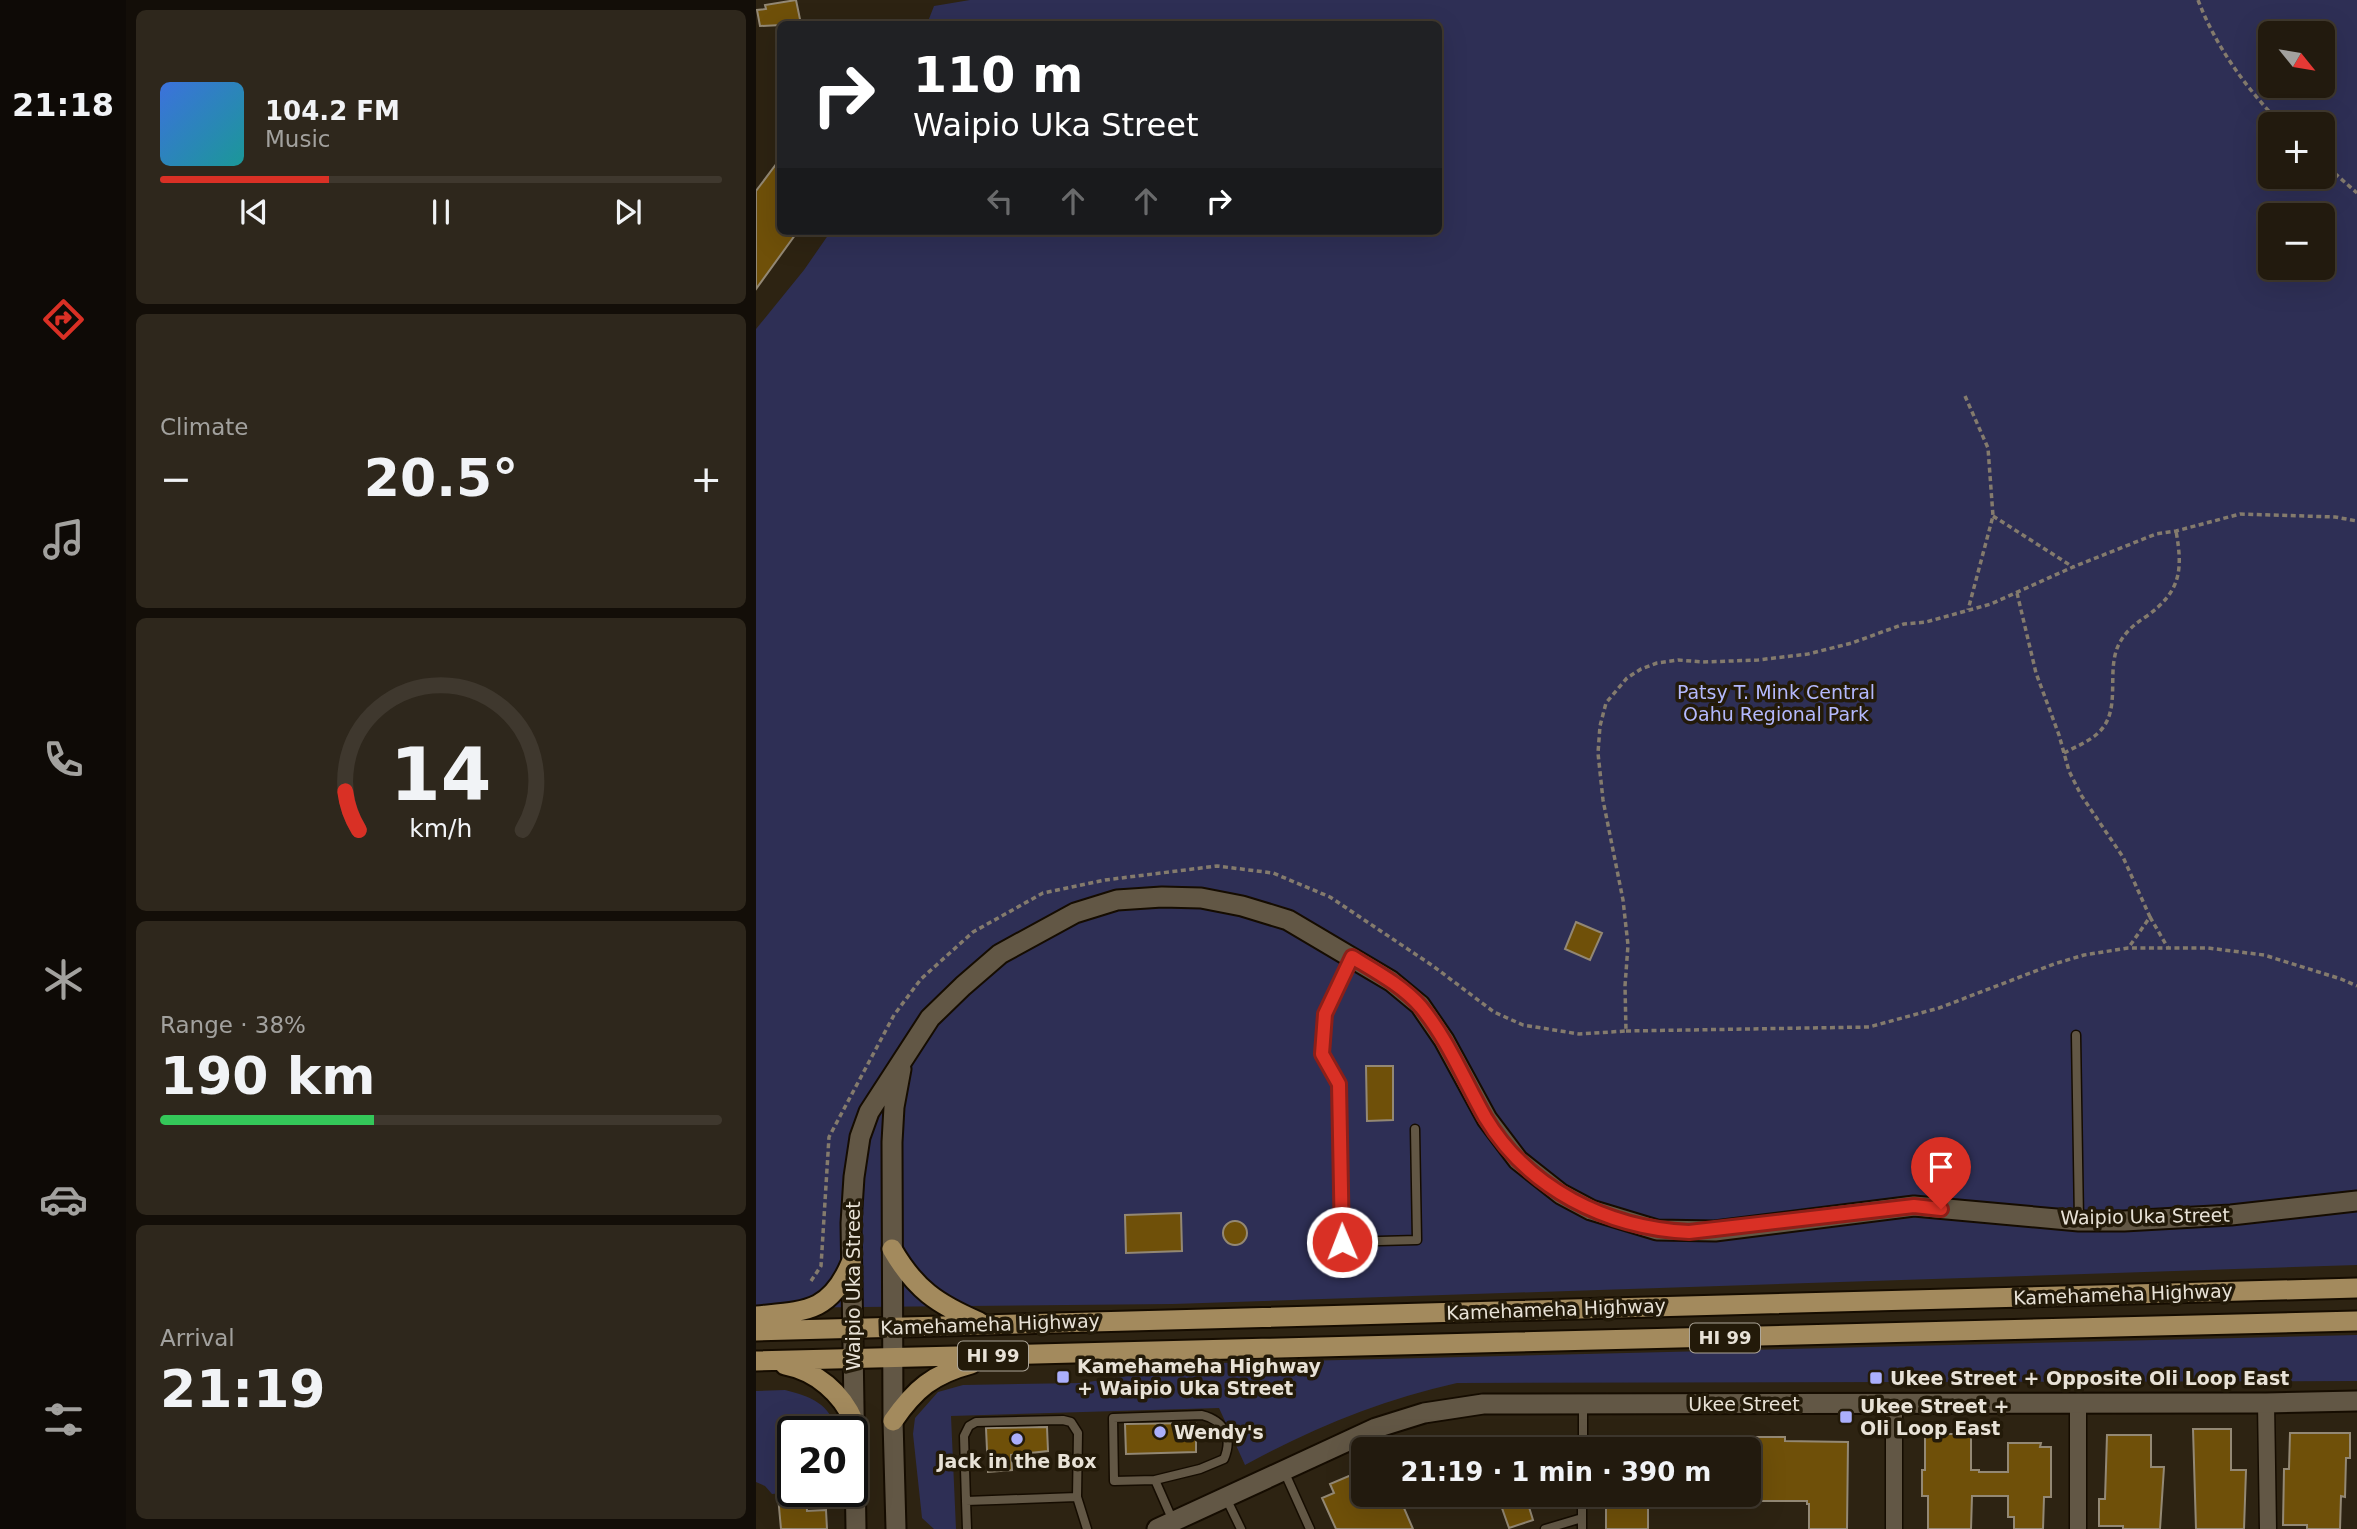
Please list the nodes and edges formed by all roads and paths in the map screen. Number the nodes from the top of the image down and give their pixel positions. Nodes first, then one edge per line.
1 (2198, 0) edge
2 (2269, 112) edge
3 (2335, 174) edge
4 (2357, 193) edge
5 (1965, 396) dead end
6 (1993, 516) junction
7 (2357, 521) edge
8 (2176, 531) junction
9 (2073, 567) junction
10 (2017, 593) junction
11 (1968, 610) junction
12 (2064, 753) junction
13 (2150, 917) junction
14 (2128, 948) junction
15 (2168, 948) junction
16 (1352, 957) junction
17 (2357, 986) edge
18 (1626, 1031) junction
19 (2076, 1035) dead end
20 (905, 1054) junction
21 (1415, 1129) dead end
22 (2357, 1201) edge
23 (2079, 1220) junction
24 (892, 1249) junction
25 (851, 1263) junction
26 (811, 1281) dead end
27 (2357, 1288) edge
28 (756, 1316) edge
29 (2357, 1321) edge
30 (983, 1324) junction
31 (892, 1327) junction
32 (851, 1328) junction
33 (756, 1331) edge
34 (1026, 1356) junction
35 (892, 1359) junction
36 (852, 1360) junction
37 (762, 1361) edge
38 (2357, 1401) edge
39 (1583, 1403) junction
40 (2266, 1403) junction
41 (1894, 1404) junction
42 (2078, 1404) junction
43 (851, 1416) edge
44 (854, 1416) edge
45 (893, 1421) junction
46 (1583, 1437) edge
47 (1284, 1471) junction
48 (1156, 1480) junction
49 (1077, 1497) junction
50 (1226, 1498) junction
51 (966, 1501) junction
52 (856, 1507) edge
53 (857, 1507) edge
54 (1582, 1507) edge
55 (1582, 1518) junction
56 (1165, 1525) edge
57 (856, 1529) edge
58 (868, 1529) edge
59 (896, 1529) edge
60 (967, 1529) edge
61 (1087, 1529) edge
62 (1241, 1529) edge
63 (1310, 1529) edge
64 (1545, 1529) edge
65 (1582, 1529) edge
66 (1894, 1529) edge
67 (2078, 1529) edge
68 (2268, 1529) edge

1 - 2 path
3 - 4 path
5 - 6 path
6 - 9 path
6 - 11 path
7 - 8 path
8 - 9 path
8 - 12 path
9 - 10 path
10 - 11 path
10 - 12 path
11 - 18 path
12 - 13 path
13 - 14 path
13 - 15 path
14 - 15 path
14 - 18 path
15 - 17 path
16 - 20 street, Waipio Uka Street
16 - 21 lane
16 - 23 street, Waipio Uka Street
18 - 26 path
19 - 23 lane
20 - 24 street, Waipio Uka Street
20 - 25 street, Waipio Uka Street
22 - 23 street, Waipio Uka Street
24 - 30 main road
24 - 31 street, Waipio Uka Street
25 - 28 main road
25 - 32 street, Waipio Uka Street
27 - 30 main road, Kamehameha Highway / HI 99
29 - 34 main road, Kamehameha Highway / HI 99
30 - 31 main road, Kamehameha Highway / HI 99
31 - 32 main road, Kamehameha Highway / HI 99
31 - 35 street, Waipio Uka Street
32 - 33 main road, Kamehameha Highway / HI 99
32 - 36 street, Waipio Uka Street
34 - 35 main road, Kamehameha Highway / HI 99
34 - 45 main road
35 - 36 main road, Kamehameha Highway / HI 99
35 - 45 street, Waipio Uka Street
36 - 37 main road, Kamehameha Highway / HI 99
36 - 44 street, Waipio Uka Street
37 - 43 main road
38 - 40 street, Ukee Street
39 - 41 street, Ukee Street
39 - 46 lane
39 - 47 street, Ukee Street
40 - 42 street, Ukee Street
40 - 68 street
41 - 42 street, Ukee Street
41 - 66 street
42 - 67 street
45 - 59 street, Waipio Uka Street
47 - 50 street, Ukee Street
47 - 63 lane
48 - 48 lane
48 - 56 lane
49 - 51 lane
49 - 51 lane
49 - 61 lane
50 - 56 street, Ukee Street
50 - 62 lane
51 - 60 lane
52 - 57 street, Waipio Uka Street
53 - 58 street
54 - 55 lane
55 - 64 lane
55 - 65 lane

